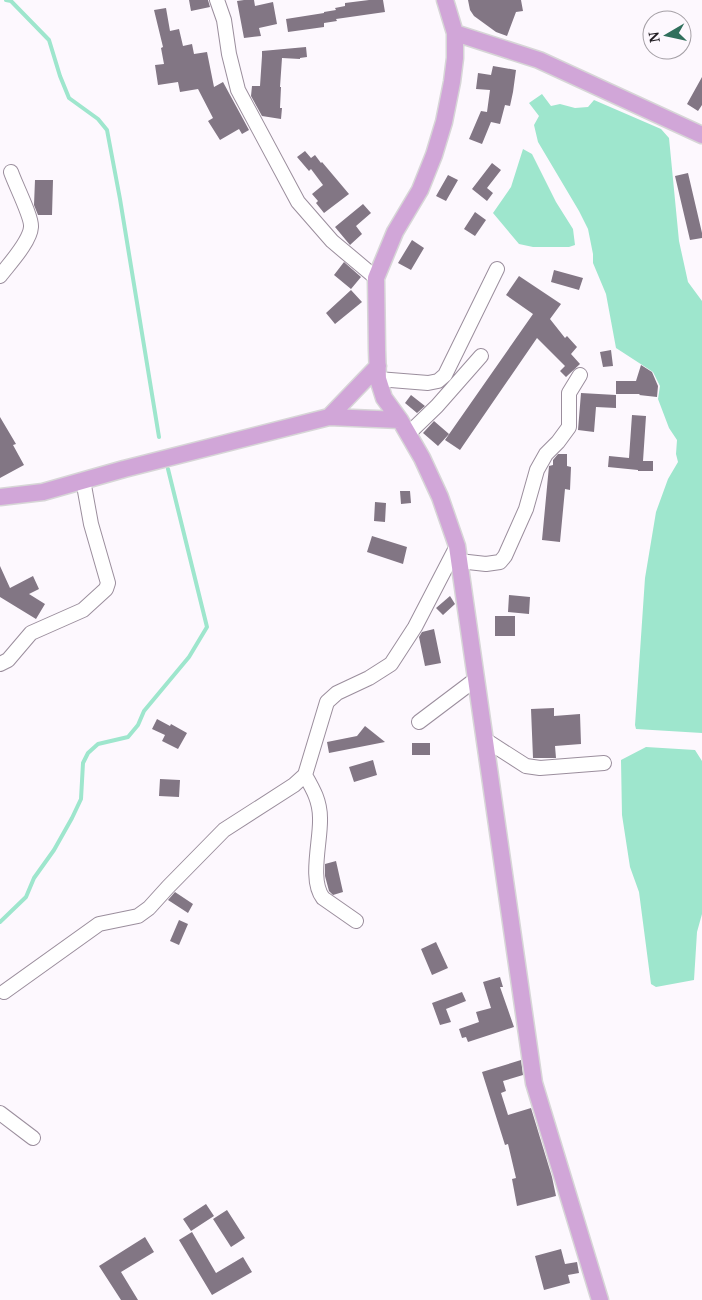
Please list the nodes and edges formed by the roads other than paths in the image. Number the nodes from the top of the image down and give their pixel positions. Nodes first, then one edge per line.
1 (217, 0) edge
2 (445, 0) edge
3 (455, 34) junction
4 (700, 131) edge
5 (11, 172) dead end
6 (497, 269) dead end
7 (0, 276) edge
8 (376, 278) junction
9 (481, 356) dead end
10 (378, 372) junction
11 (580, 375) dead end
12 (329, 417) junction
13 (404, 427) junction
14 (83, 480) junction
15 (0, 497) edge
16 (458, 554) junction
17 (0, 664) edge
18 (476, 679) junction
19 (419, 722) dead end
20 (484, 739) junction
21 (604, 763) dead end
22 (305, 775) junction
23 (356, 921) dead end
24 (4, 992) dead end
25 (0, 1113) edge
26 (33, 1138) dead end
27 (600, 1300) edge

1 - 8 street
2 - 3 main road
3 - 4 main road
3 - 8 main road
5 - 7 street
6 - 10 street
8 - 10 main road
9 - 13 street
10 - 12 main road
10 - 13 main road
11 - 16 street
12 - 13 main road
12 - 14 main road
13 - 16 main road
14 - 15 main road
14 - 17 street
16 - 18 main road
16 - 22 street
18 - 19 street
18 - 20 main road
20 - 21 street
20 - 27 main road
22 - 23 street
22 - 24 street
25 - 26 street

